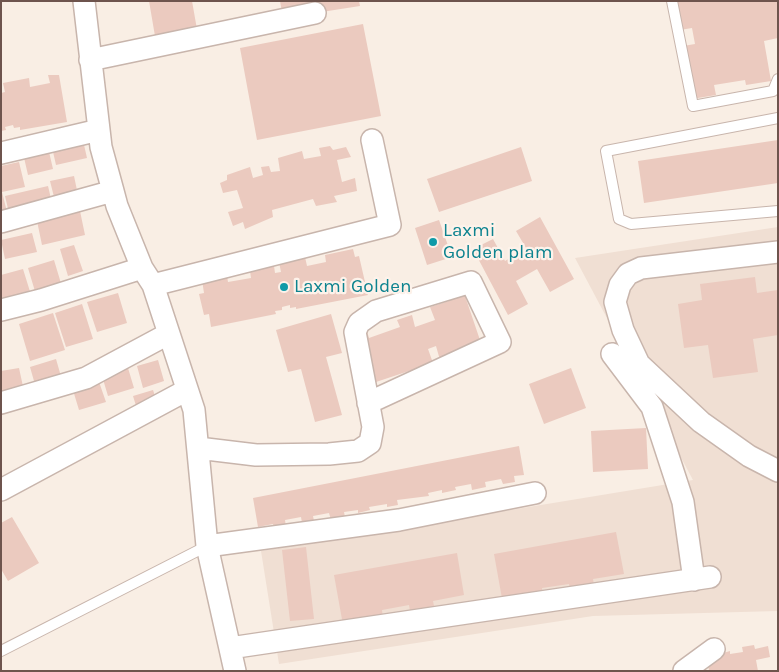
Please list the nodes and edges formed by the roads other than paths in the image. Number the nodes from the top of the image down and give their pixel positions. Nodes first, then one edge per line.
1 (84, 1) edge
2 (672, 1) edge
3 (315, 14) dead end
4 (90, 60) junction
5 (778, 79) edge
6 (778, 118) edge
7 (99, 130) junction
8 (372, 140) dead end
9 (1, 153) edge
10 (112, 191) junction
11 (778, 211) edge
12 (1, 222) edge
13 (778, 252) edge
14 (148, 276) junction
15 (1, 310) edge
16 (168, 334) junction
17 (612, 354) dead end
18 (187, 390) junction
19 (1, 403) edge
20 (368, 403) junction
21 (198, 448) junction
22 (778, 471) edge
23 (1, 490) edge
24 (535, 493) dead end
25 (207, 546) junction
26 (230, 648) junction
27 (714, 649) dead end
28 (1, 651) edge
29 (235, 671) edge
30 (684, 671) edge

1 - 4 street
2 - 5 lane
3 - 4 street
4 - 7 street
6 - 11 lane
7 - 9 street
7 - 10 street
8 - 14 street
10 - 12 street
10 - 14 street
13 - 22 street
14 - 15 street
14 - 16 street
16 - 18 street
16 - 19 street
17 - 26 street
18 - 21 street
18 - 23 street
20 - 20 street
20 - 21 street
21 - 25 street
24 - 25 street
25 - 26 street
25 - 28 lane
26 - 29 street
27 - 30 street

